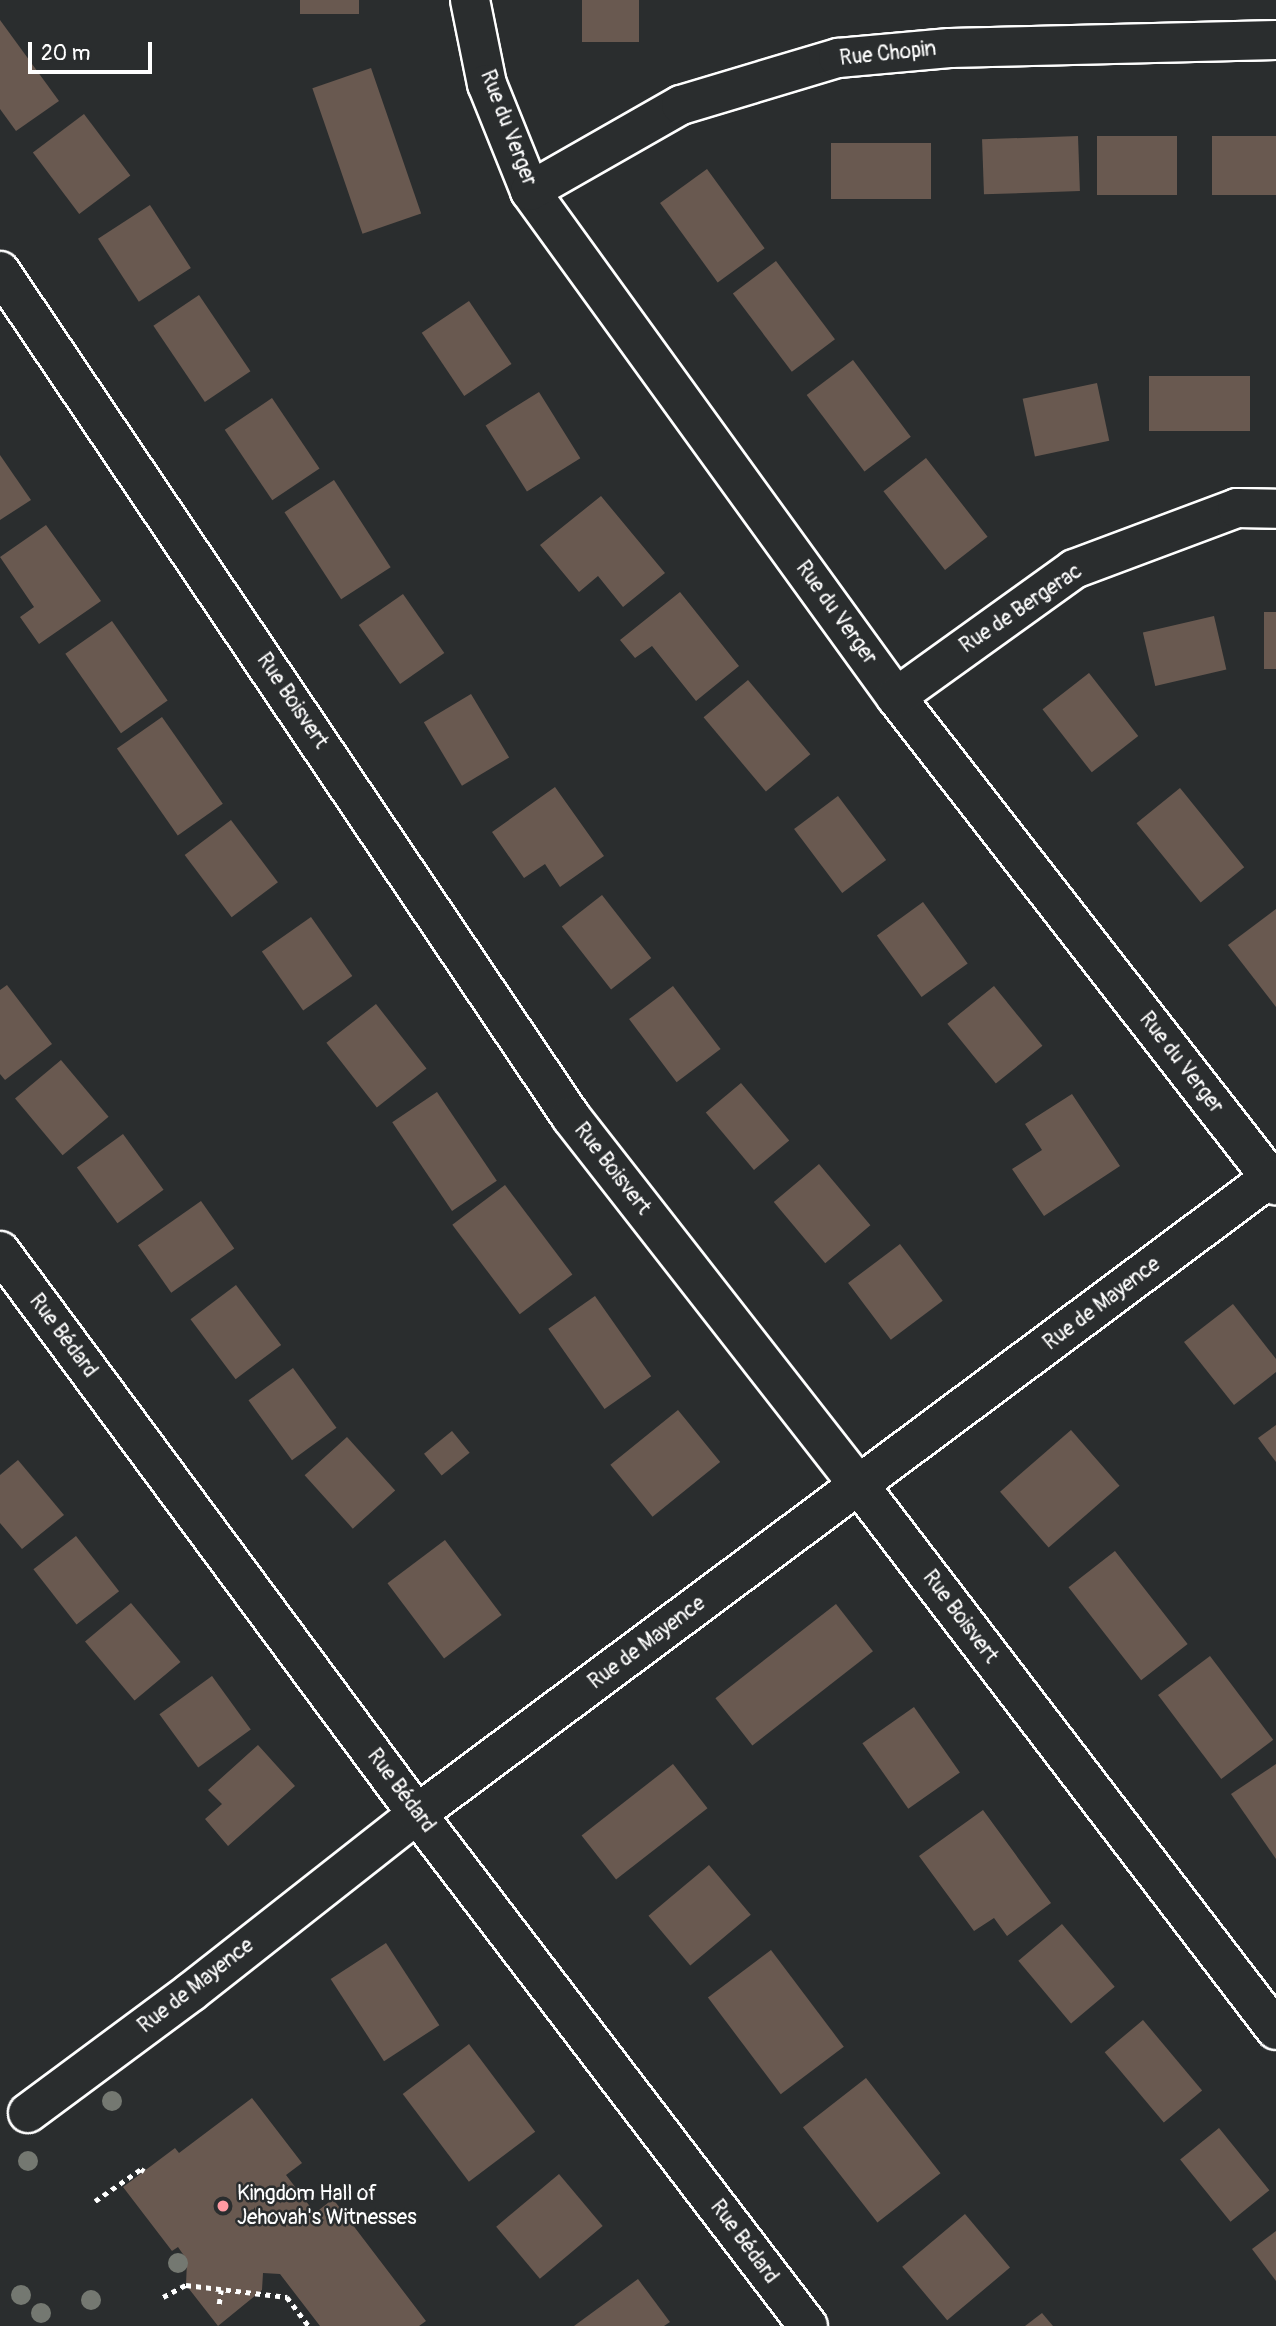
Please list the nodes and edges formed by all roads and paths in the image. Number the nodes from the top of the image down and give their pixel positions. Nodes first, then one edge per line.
1 (470, 0) edge
2 (1276, 40) edge
3 (530, 191) junction
4 (0, 271) edge
5 (1276, 509) edge
6 (896, 697) junction
7 (1273, 1182) edge
8 (0, 1251) edge
9 (859, 1485) junction
10 (417, 1814) junction
11 (1276, 2030) edge
12 (28, 2113) dead end
13 (144, 2171) dead end
14 (95, 2201) dead end
15 (221, 2290) junction
16 (163, 2297) dead end
17 (219, 2304) dead end
18 (309, 2326) edge
19 (808, 2326) edge

1 - 3 street, Rue du Verger
2 - 3 street, Rue Chopin
3 - 6 street, Rue du Verger
4 - 9 street, Rue Boisvert
5 - 6 street, Rue de Bergerac
6 - 7 street, Rue du Verger
7 - 9 street, Rue de Mayence
8 - 10 street, Rue Bédard
9 - 10 street, Rue de Mayence
9 - 11 street, Rue Boisvert
10 - 12 street, Rue de Mayence
10 - 19 street, Rue Bédard
13 - 14 path
15 - 16 path
15 - 17 path
15 - 18 path

